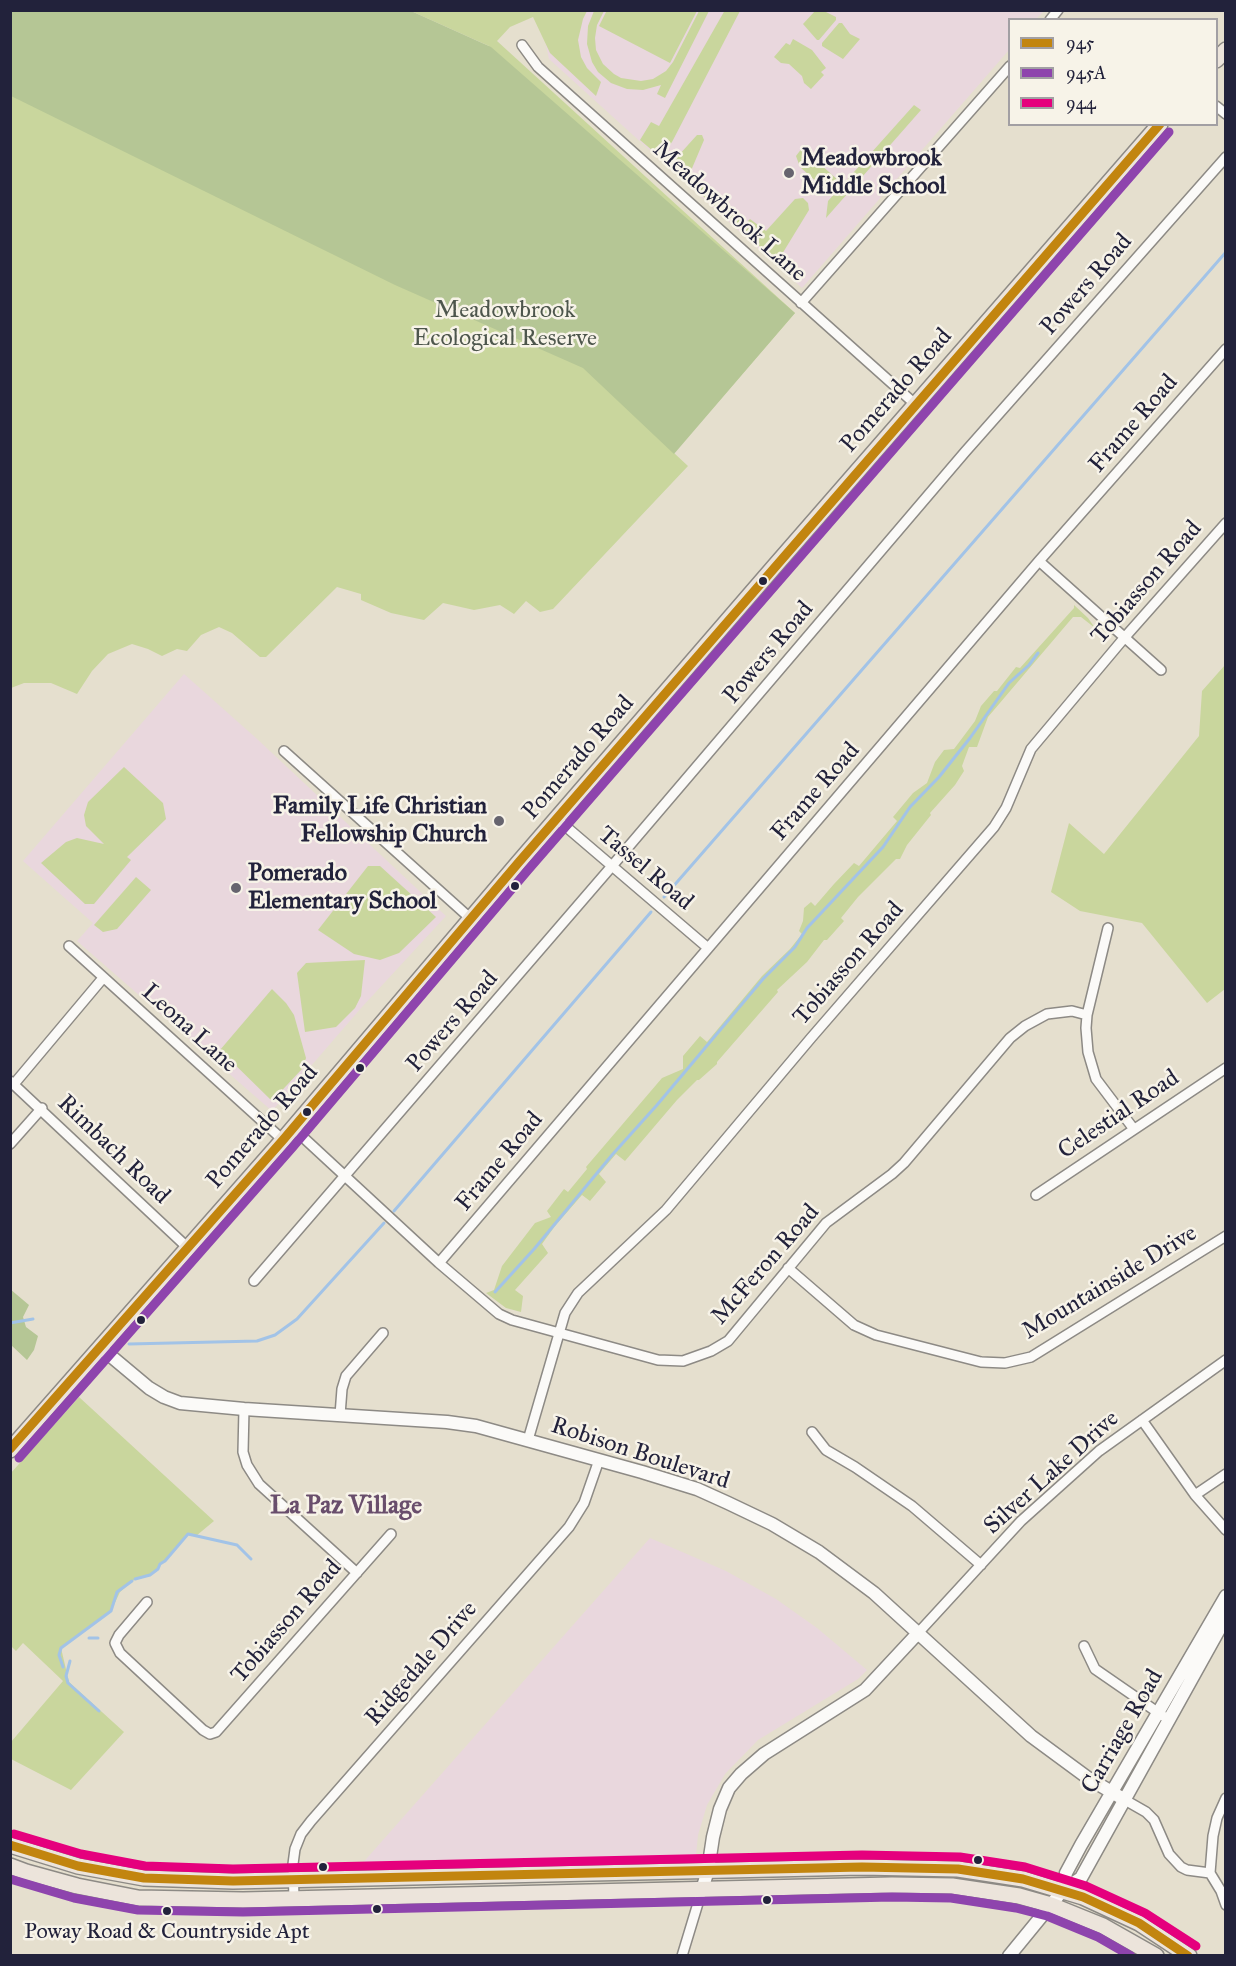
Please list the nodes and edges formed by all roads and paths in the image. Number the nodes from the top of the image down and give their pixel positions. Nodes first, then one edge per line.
1 (522, 45) dead end
2 (1008, 68) edge
3 (1158, 126) edge
4 (1226, 157) edge
5 (801, 303) junction
6 (1226, 350) edge
7 (915, 404) junction
8 (1226, 523) edge
9 (1039, 561) junction
10 (1125, 637) junction
11 (1161, 670) dead end
12 (284, 751) dead end
13 (557, 819) junction
14 (612, 866) junction
15 (471, 918) junction
16 (1108, 928) dead end
17 (69, 946) dead end
18 (708, 948) junction
19 (103, 978) junction
20 (1088, 1015) junction
21 (1226, 1068) edge
22 (12, 1082) edge
23 (42, 1108) junction
24 (1133, 1128) junction
25 (288, 1134) junction
26 (10, 1144) edge
27 (345, 1177) junction
28 (1035, 1195) dead end
29 (1226, 1236) edge
30 (188, 1248) junction
31 (439, 1263) junction
32 (788, 1268) junction
33 (254, 1281) dead end
34 (559, 1332) junction
35 (383, 1333) dead end
36 (100, 1347) junction
37 (1226, 1360) edge
38 (244, 1409) junction
39 (340, 1415) junction
40 (1142, 1420) junction
41 (812, 1431) dead end
42 (528, 1440) junction
43 (10, 1450) edge
44 (599, 1460) junction
45 (1226, 1474) edge
46 (1196, 1495) junction
47 (1226, 1530) edge
48 (391, 1534) dead end
49 (981, 1565) junction
50 (357, 1573) junction
51 (1226, 1596) edge
52 (147, 1602) dead end
53 (1226, 1617) edge
54 (919, 1632) junction
55 (1084, 1646) dead end
56 (1163, 1717) junction
57 (1113, 1793) junction
58 (1125, 1800) junction
59 (1224, 1804) edge
60 (10, 1845) edge
61 (69, 1863) junction
62 (10, 1865) edge
63 (708, 1870) junction
64 (1210, 1873) junction
65 (144, 1878) junction
66 (294, 1880) junction
67 (702, 1890) junction
68 (1063, 1890) junction
69 (144, 1898) junction
70 (294, 1899) junction
71 (1052, 1905) junction
72 (1226, 1905) edge
73 (682, 1956) edge
74 (1009, 1956) edge
75 (1156, 1956) edge
76 (1189, 1956) edge

1 - 5 street, Meadowbrook Lane
2 - 5 street
3 - 7 main road, Pomerado Road
4 - 14 street, Powers Road
5 - 7 street, Meadowbrook Lane
6 - 9 street, Frame Road
7 - 13 main road, Pomerado Road
8 - 10 street, Tobiasson Road
9 - 10 street
9 - 18 street, Frame Road
10 - 11 street
10 - 34 street, Tobiasson Road
12 - 15 street
13 - 14 street, Tassel Road
13 - 15 main road, Pomerado Road
14 - 18 street, Tassel Road
14 - 27 street, Powers Road
15 - 25 main road, Pomerado Road
16 - 20 street
17 - 19 street, Leona Lane
18 - 31 street, Frame Road
19 - 22 street
19 - 25 street, Leona Lane
20 - 24 street
20 - 32 street, McFeron Road
21 - 24 street, Celestial Road
22 - 23 street, Rimbach Road
23 - 26 street
23 - 30 street, Rimbach Road
24 - 28 street, Celestial Road
25 - 27 street, McFeron Road
25 - 30 main road, Pomerado Road
27 - 31 street, McFeron Road
27 - 33 street, Powers Road
29 - 32 street, Mountainside Drive
30 - 36 main road, Pomerado Road
31 - 34 street, McFeron Road
32 - 34 street, McFeron Road
34 - 42 street, Tobiasson Road
35 - 39 street
36 - 38 street, Robison Boulevard
36 - 43 main road, Pomerado Road
37 - 40 street, Silver Lake Drive
38 - 39 street, Robison Boulevard
38 - 50 street
39 - 42 street, Robison Boulevard
40 - 46 street
40 - 49 street, Silver Lake Drive
41 - 49 street
42 - 44 street, Robison Boulevard
44 - 54 street, Robison Boulevard
44 - 66 street, Ridgedale Drive
45 - 46 street
46 - 47 street
48 - 50 street, Tobiasson Road
49 - 54 street, Silver Lake Drive
50 - 52 street, Tobiasson Road
51 - 56 street, Carriage Road
53 - 56 street, Carriage Road
54 - 57 street, Robison Boulevard
54 - 63 street
55 - 56 street
56 - 57 street, Carriage Road
56 - 58 street, Carriage Road
57 - 58 street, Robison Boulevard
57 - 68 street, Carriage Road
58 - 64 street
58 - 68 street, Carriage Road
59 - 64 street
60 - 61 main road
61 - 62 main road
61 - 65 main road
62 - 69 main road
63 - 66 main road
63 - 67 street
63 - 68 main road
64 - 72 street
65 - 66 main road
65 - 69 main road
66 - 70 street, Ridgedale Drive
67 - 70 main road
67 - 71 main road
67 - 73 street
68 - 71 street, Carriage Road
68 - 76 main road
69 - 70 main road
71 - 74 street, Carriage Road
71 - 75 main road

